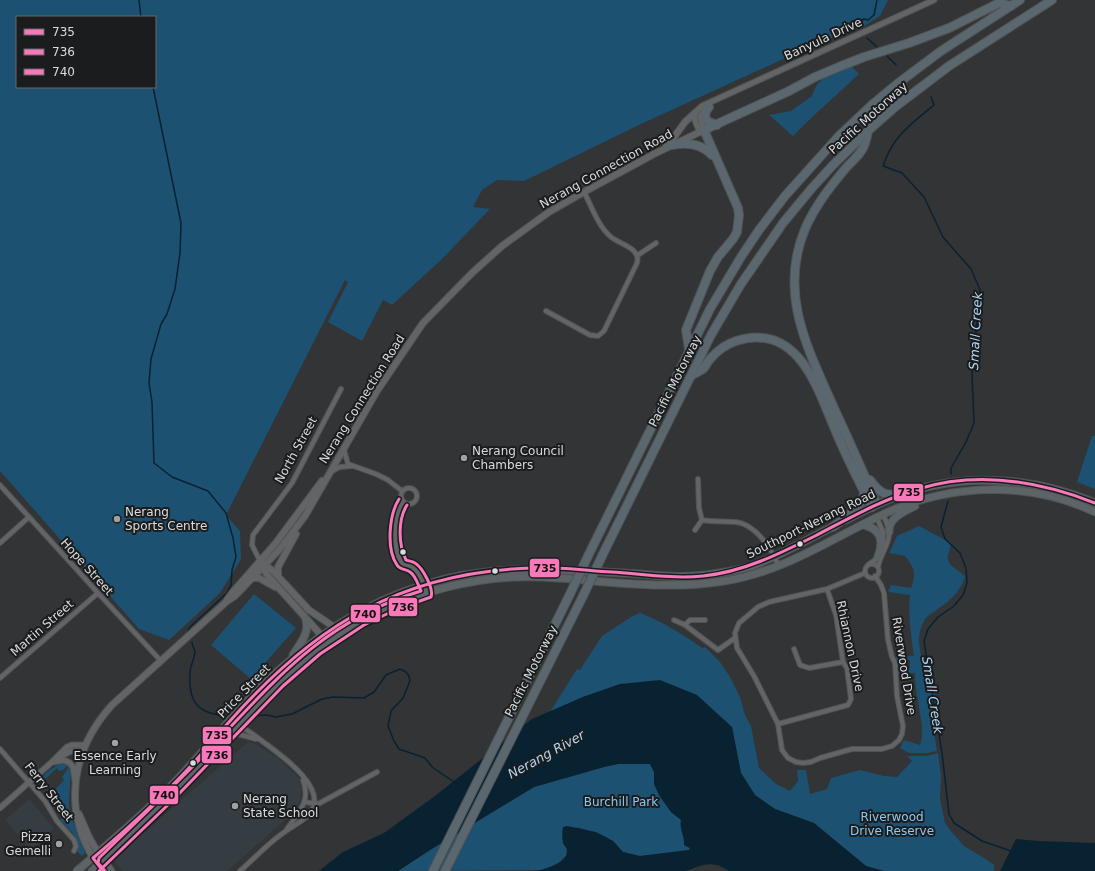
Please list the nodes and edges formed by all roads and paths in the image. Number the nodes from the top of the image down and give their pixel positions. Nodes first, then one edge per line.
1 (934, 0) edge
2 (1020, 0) edge
3 (1052, 0) edge
4 (1011, 6) junction
5 (721, 98) junction
6 (709, 107) junction
7 (696, 112) junction
8 (717, 124) junction
9 (869, 130) junction
10 (702, 131) junction
11 (672, 145) junction
12 (661, 150) junction
13 (712, 155) junction
14 (718, 164) junction
15 (584, 192) junction
16 (656, 243) dead end
17 (638, 255) junction
18 (546, 311) dead end
19 (689, 348) junction
20 (690, 376) junction
21 (341, 389) dead end
22 (344, 450) junction
23 (352, 466) junction
24 (862, 470) junction
25 (329, 473) junction
26 (698, 479) dead end
27 (0, 485) edge
28 (863, 490) junction
29 (402, 491) junction
30 (904, 494) junction
31 (932, 498) junction
32 (403, 502) junction
33 (1095, 503) edge
34 (874, 506) junction
35 (1095, 512) edge
36 (305, 516) junction
37 (880, 516) junction
38 (29, 517) junction
39 (702, 520) junction
40 (864, 525) junction
41 (833, 526) junction
42 (695, 530) dead end
43 (889, 532) junction
44 (0, 543) edge
45 (774, 556) junction
46 (878, 557) junction
47 (263, 565) junction
48 (868, 565) junction
49 (779, 566) junction
50 (878, 567) junction
51 (866, 573) junction
52 (278, 576) junction
53 (875, 576) junction
54 (253, 578) junction
55 (424, 585) junction
56 (827, 589) junction
57 (282, 591) junction
58 (98, 593) junction
59 (427, 594) junction
60 (226, 602) junction
61 (306, 620) junction
62 (674, 620) dead end
63 (705, 620) dead end
64 (685, 625) junction
65 (334, 627) junction
66 (339, 634) junction
67 (321, 635) junction
68 (735, 638) junction
69 (794, 649) dead end
70 (304, 660) joint
71 (161, 661) junction
72 (290, 661) junction
73 (843, 662) junction
74 (0, 678) edge
75 (778, 724) junction
76 (239, 726) junction
77 (228, 737) junction
78 (212, 741) junction
79 (264, 742) junction
80 (84, 748) junction
81 (0, 749) edge
82 (52, 762) junction
83 (298, 771) junction
84 (377, 772) dead end
85 (29, 782) junction
86 (76, 786) junction
87 (305, 802) junction
88 (314, 804) junction
89 (0, 808) edge
90 (285, 831) junction
91 (74, 851) dead end
92 (95, 856) junction
93 (101, 866) edge
94 (77, 871) edge
95 (92, 871) edge
96 (111, 871) edge
97 (240, 871) edge
98 (433, 871) edge
99 (445, 871) edge

1 - 5 street, Banyula Drive
2 - 4 highway, Pacific Motorway
3 - 9 highway, Pacific Motorway
4 - 8 highway
4 - 19 highway, Pacific Motorway
5 - 6 street, Banyula Drive
5 - 7 street, Banyula Drive
6 - 8 highway
6 - 10 street, Banyula Drive
7 - 10 street
7 - 12 main road
8 - 10 highway
9 - 20 highway, Pacific Motorway
9 - 24 highway
10 - 11 main road, Nerang Connection Road
10 - 13 highway
10 - 14 highway
11 - 12 main road, Nerang Connection Road
11 - 13 highway
12 - 15 main road, Nerang Connection Road
13 - 14 highway
14 - 19 highway
15 - 17 street
15 - 22 main road, Nerang Connection Road
16 - 17 street
17 - 18 street
19 - 98 highway, Pacific Motorway, bridge
20 - 28 highway
20 - 99 highway, Pacific Motorway, bridge
21 - 47 street, North Street
22 - 23 street
22 - 25 main road, Nerang Connection Road
23 - 25 street
23 - 29 street
24 - 30 highway
24 - 34 highway
25 - 36 main road, Nerang Connection Road
25 - 47 main road, Nerang Connection Road
26 - 39 street
27 - 38 street, Hope Street
28 - 34 highway
28 - 41 highway
29 - 32 street
29 - 32 street
30 - 33 main road, Southport-Nerang Road
30 - 34 main road, Southport-Nerang Road
31 - 35 main road, Southport-Nerang Road
31 - 37 main road, Southport-Nerang Road
31 - 43 main road
32 - 55 street
34 - 37 main road
34 - 41 main road, Southport-Nerang Road
36 - 47 main road, Nerang Connection Road
36 - 52 main road
37 - 40 main road, Southport-Nerang Road
37 - 43 street
37 - 46 street
38 - 44 street
38 - 58 street, Hope Street
39 - 42 street
39 - 45 street
40 - 46 main road
40 - 49 main road, Southport-Nerang Road
41 - 45 main road, Southport-Nerang Road
43 - 50 street
45 - 49 street
45 - 55 main road, Southport-Nerang Road
46 - 48 street
47 - 52 main road, North Street
47 - 54 main road, Nerang Connection Road
47 - 57 main road, North Street
47 - 60 main road, Nerang Connection Road
48 - 50 street
48 - 51 street
49 - 59 main road, Southport-Nerang Road
50 - 53 street
51 - 53 street
51 - 56 street
52 - 65 main road, North Street
53 - 75 street, Riverwood Drive
54 - 57 main road
54 - 60 main road, Nerang Connection Road
55 - 59 street
55 - 65 main road, Southport-Nerang Road
56 - 68 street
56 - 73 street, Rhiannon Drive
57 - 61 main road, North Street
58 - 71 street, Hope Street
58 - 74 street, Martin Street
59 - 66 main road, Southport-Nerang Road
60 - 71 main road, Nerang Connection Road
61 - 67 main road, North Street
61 - 72 main road
62 - 64 street
63 - 64 street
64 - 68 street
65 - 67 main road, Southport-Nerang Road
66 - 67 main road
66 - 70 main road, Southport-Nerang Road
67 - 72 main road, Southport-Nerang Road
68 - 75 street, Riverwood Drive
69 - 73 street
70 - 76 main road, Price Street
71 - 80 main road, Ferry Street
72 - 78 main road, Price Street
73 - 75 street, Rhiannon Drive
76 - 77 main road, Price Street
76 - 78 main road
76 - 79 street
77 - 79 street
77 - 93 main road, Price Street
78 - 92 main road, Price Street
79 - 83 street
80 - 82 street
80 - 86 main road, Ferry Street
81 - 85 street, Ferry Street
82 - 85 street
82 - 86 street
83 - 87 street
83 - 88 street
84 - 88 street
85 - 89 street
85 - 91 street, Ferry Street
86 - 92 main road, Ferry Street
87 - 88 street
87 - 90 street
88 - 90 street
90 - 97 street
92 - 93 main road, Ferry Street
92 - 94 main road, Price Street
93 - 95 main road, Price Street
93 - 96 main road, Ferry Street

